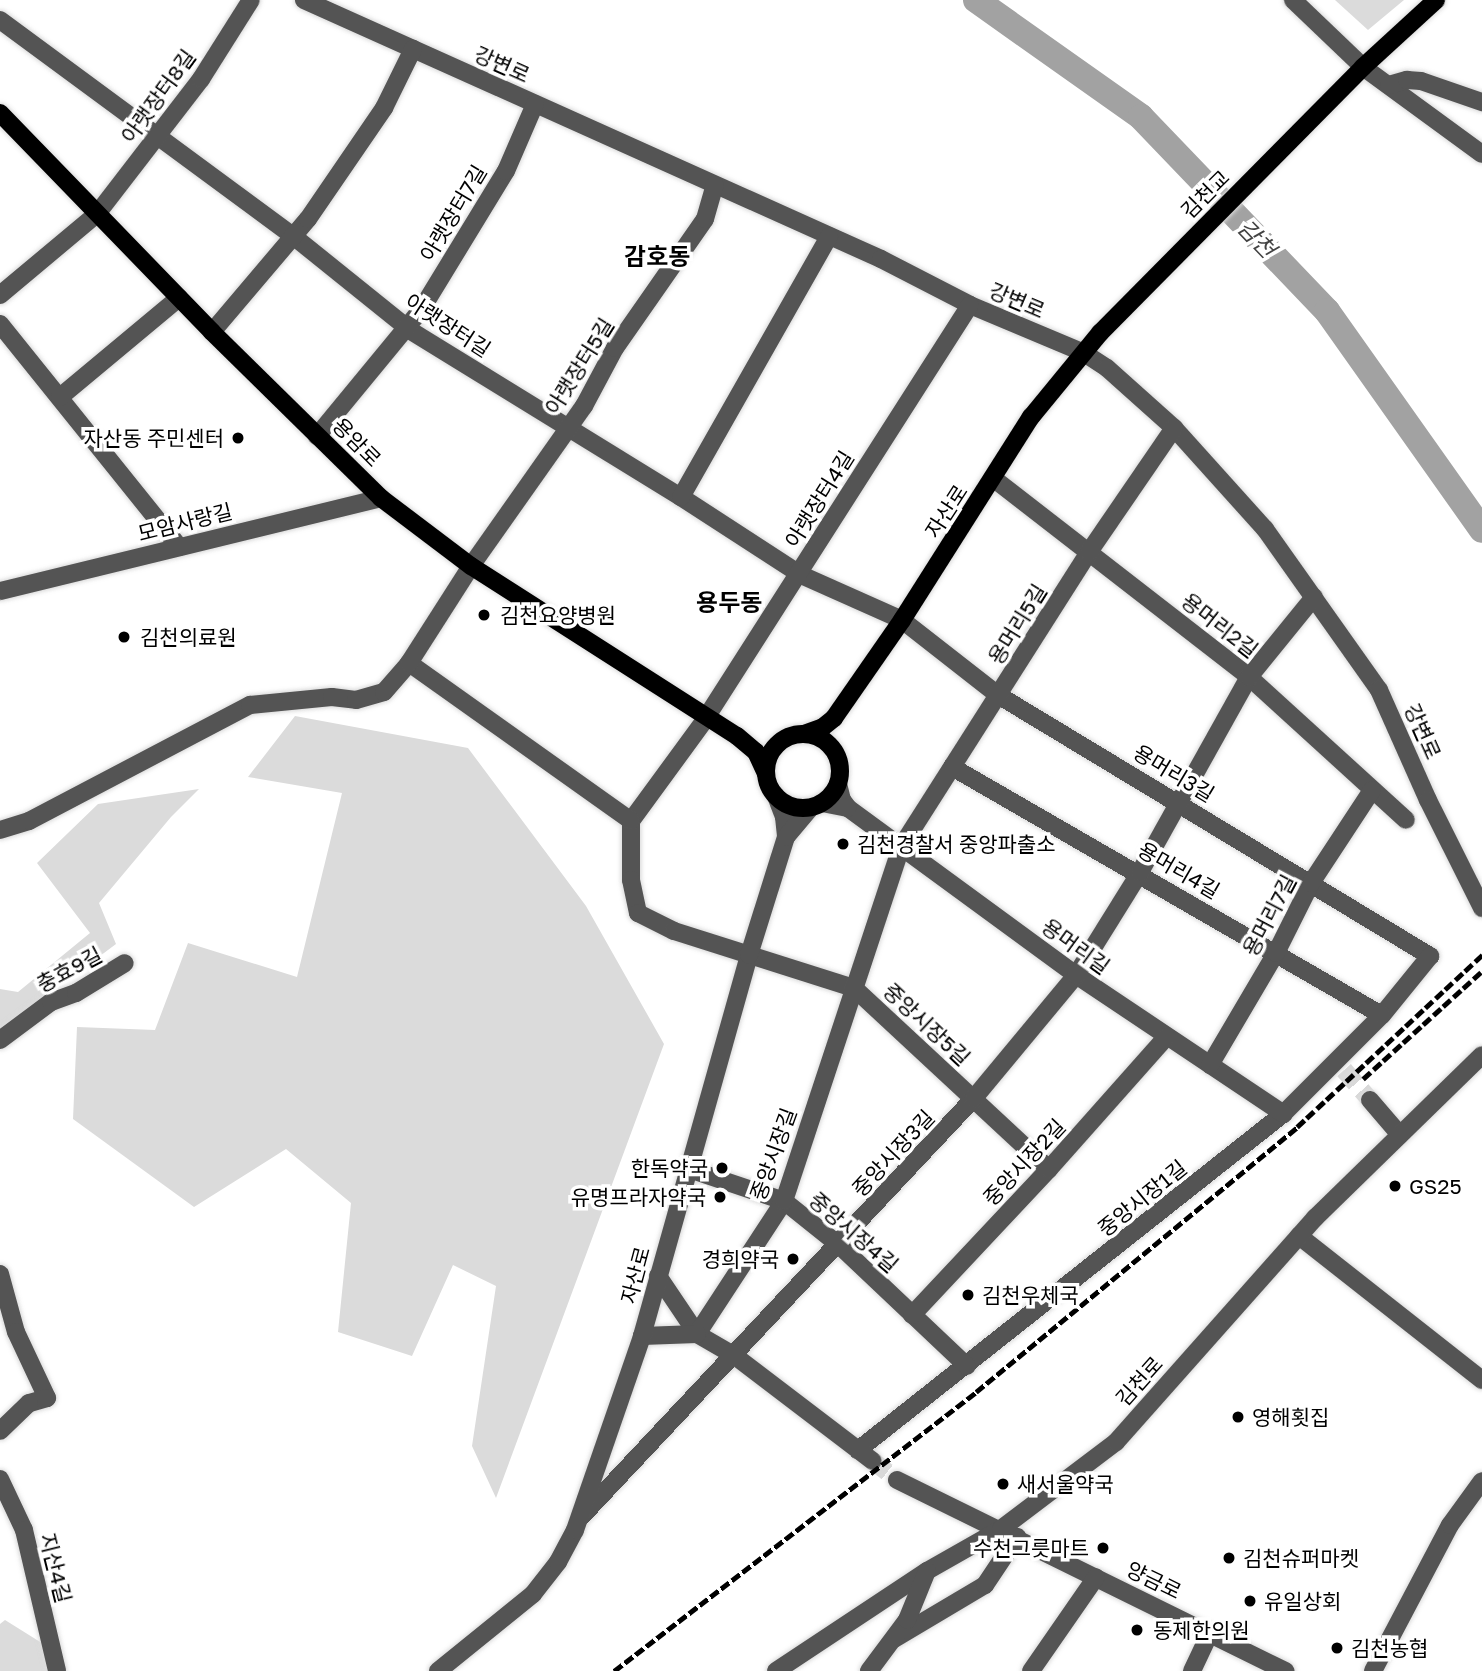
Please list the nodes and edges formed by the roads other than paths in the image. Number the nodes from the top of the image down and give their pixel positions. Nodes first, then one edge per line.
1 (251, 0) edge
2 (304, 0) edge
3 (1293, 0) edge
4 (1436, 0) edge
5 (0, 20) edge
6 (414, 49) junction
7 (1363, 67) junction
8 (1389, 85) junction
9 (1482, 102) edge
10 (535, 104) junction
11 (0, 113) edge
12 (159, 136) junction
13 (1482, 154) edge
14 (715, 185) junction
15 (97, 215) junction
16 (293, 236) junction
17 (829, 236) junction
18 (0, 295) edge
19 (179, 298) junction
20 (970, 305) junction
21 (0, 324) edge
22 (406, 327) junction
23 (212, 332) junction
24 (1100, 333) joint
25 (1084, 353) junction
26 (60, 397) junction
27 (569, 428) junction
28 (1174, 428) junction
29 (317, 436) junction
30 (994, 479) junction
31 (681, 497) junction
32 (381, 498) junction
33 (179, 547) junction
34 (1089, 552) junction
35 (471, 566) junction
36 (799, 574) junction
37 (0, 591) edge
38 (1314, 597) junction
39 (902, 620) junction
40 (409, 663) junction
41 (1249, 677) junction
42 (998, 695) junction
43 (707, 717) junction
44 (834, 718) junction
45 (804, 734) junction
46 (737, 736) junction
47 (782, 741) junction
48 (834, 750) junction
49 (952, 767) junction
50 (766, 773) junction
51 (838, 784) junction
52 (1372, 790) junction
53 (776, 796) junction
54 (1179, 802) junction
55 (816, 806) junction
56 (848, 808) junction
57 (1406, 820) dead end
58 (631, 821) junction
59 (0, 830) edge
60 (786, 837) junction
61 (901, 847) junction
62 (1140, 872) junction
63 (1311, 883) junction
64 (1482, 908) edge
65 (1276, 953) junction
66 (749, 955) junction
67 (1430, 956) joint
68 (125, 963) dead end
69 (1076, 975) junction
70 (854, 988) junction
71 (1382, 1015) junction
72 (1166, 1037) junction
73 (0, 1040) edge
74 (1482, 1055) edge
75 (1210, 1065) junction
76 (974, 1098) junction
77 (1370, 1100) tunnel mouth
78 (1284, 1114) junction
79 (1400, 1135) junction
80 (688, 1169) junction
81 (1049, 1169) junction
82 (784, 1201) junction
83 (1299, 1236) junction
84 (839, 1245) junction
85 (0, 1274) edge
86 (658, 1276) junction
87 (912, 1315) junction
88 (697, 1334) junction
89 (642, 1336) junction
90 (735, 1356) junction
91 (967, 1366) junction
92 (1482, 1380) edge
93 (0, 1431) edge
94 (858, 1450) junction
95 (873, 1461) tunnel mouth
96 (0, 1479) edge
97 (897, 1480) tunnel mouth
98 (1482, 1481) edge
99 (581, 1517) junction
100 (1009, 1533) junction
101 (927, 1571) junction
102 (1096, 1577) junction
103 (1210, 1633) junction
104 (894, 1639) junction
105 (1034, 1669) edge
106 (57, 1671) edge
107 (438, 1671) edge
108 (776, 1671) edge
109 (869, 1671) edge
110 (1192, 1671) edge
111 (1286, 1671) edge
112 (1373, 1671) edge

1 - 12 street, 아랫장터8길
2 - 6 street, 강변로
3 - 7 street
4 - 7 main road, 김천교
5 - 12 street, 아랫장터길
6 - 10 street, 강변로
6 - 16 street
7 - 8 street
7 - 24 main road, 김천교
8 - 9 street
8 - 13 street
10 - 14 street, 강변로
10 - 22 street, 아랫장터7길
11 - 15 main road, 용암로
12 - 15 street, 아랫장터8길
12 - 16 street, 아랫장터길
14 - 17 street, 강변로
14 - 27 street, 아랫장터5길
15 - 18 street, 아랫장터8길
15 - 19 main road, 용암로
16 - 22 street, 아랫장터길
16 - 23 street
17 - 20 street, 강변로
17 - 31 street
19 - 23 main road, 용암로
19 - 26 street
20 - 25 street, 강변로
20 - 36 street, 아랫장터4길
21 - 26 street
22 - 27 street, 아랫장터길
22 - 29 street, 아랫장터7길
23 - 29 main road, 용암로
24 - 25 main road, 자산로
25 - 28 street, 강변로
25 - 30 main road, 자산로
26 - 33 street
27 - 31 street, 아랫장터길
27 - 35 street, 아랫장터5길
28 - 34 street, 용머리5길
28 - 38 street, 강변로
29 - 32 main road, 용암로
30 - 34 street, 용머리2길
30 - 39 main road, 자산로
31 - 36 street, 아랫장터길
32 - 33 street, 모암사랑길
32 - 35 main road, 용암로
33 - 37 street, 모암사랑길
34 - 41 street, 용머리2길
34 - 42 street, 용머리5길
35 - 40 street, 아랫장터5길
35 - 43 main road, 용암로
36 - 39 street, 아랫장터길
36 - 43 street, 아랫장터4길
38 - 41 street, 중앙시장3길
38 - 64 street, 강변로
39 - 42 street, 용머리3길
39 - 44 main road, 자산로
40 - 58 street
40 - 59 street, 아랫장터5길
41 - 52 street, 용머리2길
41 - 54 street, 중앙시장3길
42 - 49 street, 용머리5길
42 - 54 street, 용머리3길
43 - 46 main road, 용암로
43 - 58 street, 아랫장터4길
44 - 45 main road
44 - 48 main road
45 - 47 main road
45 - 48 main road
46 - 47 main road
46 - 50 main road
47 - 50 main road
48 - 51 main road
49 - 61 street, 용머리5길
49 - 62 street, 용머리4길
50 - 53 main road
51 - 55 main road
51 - 56 street
52 - 57 street, 용머리2길
52 - 63 street, 용머리7길
53 - 55 main road
53 - 60 street
54 - 62 street, 중앙시장3길
54 - 63 street, 용머리3길
55 - 56 street, 용머리길
55 - 60 street
56 - 61 street, 용머리길
58 - 66 street, 중앙시장5길
60 - 66 street, 자산로
61 - 69 street, 용머리길
61 - 70 street, 중앙시장길
62 - 65 street, 용머리4길
62 - 69 street, 중앙시장3길
63 - 65 street, 용머리7길
63 - 67 street, 용머리3길
65 - 71 street, 용머리4길
65 - 75 street, 용머리7길
66 - 70 street, 중앙시장5길
66 - 80 street, 자산로
67 - 71 street, 중앙시장1길
68 - 73 street, 충효9길
69 - 72 street, 용머리길
69 - 76 street, 중앙시장3길
70 - 76 street, 중앙시장5길
70 - 82 street, 중앙시장길
71 - 78 street, 중앙시장1길
72 - 75 street, 용머리길
72 - 81 street, 중앙시장2길
74 - 79 street, 김천로
75 - 78 street, 용머리길
76 - 81 street, 중앙시장5길
76 - 84 street, 중앙시장3길
77 - 79 street
78 - 91 street, 중앙시장1길
79 - 83 street, 김천로
80 - 82 street, 중앙시장4길
80 - 86 street, 자산로
81 - 87 street, 중앙시장2길
82 - 84 street, 중앙시장4길
82 - 88 street, 중앙시장길
83 - 92 street
83 - 100 street, 김천로
84 - 87 street, 중앙시장4길
84 - 90 street, 중앙시장3길
85 - 93 street
86 - 88 street
86 - 89 street, 자산로
87 - 91 street, 중앙시장4길
88 - 89 street
88 - 90 street
89 - 99 street, 자산로
90 - 94 street
90 - 99 street, 중앙시장3길
91 - 94 street, 중앙시장1길
94 - 95 street
96 - 106 street, 지산4길
97 - 100 street
98 - 112 street
99 - 107 street, 자산로
100 - 101 street, 김천로
100 - 102 street, 양금로
100 - 104 street
101 - 104 street
101 - 108 street, 김천로
102 - 103 street, 양금로
102 - 105 street
103 - 110 street
103 - 111 street, 양금로
104 - 109 street

